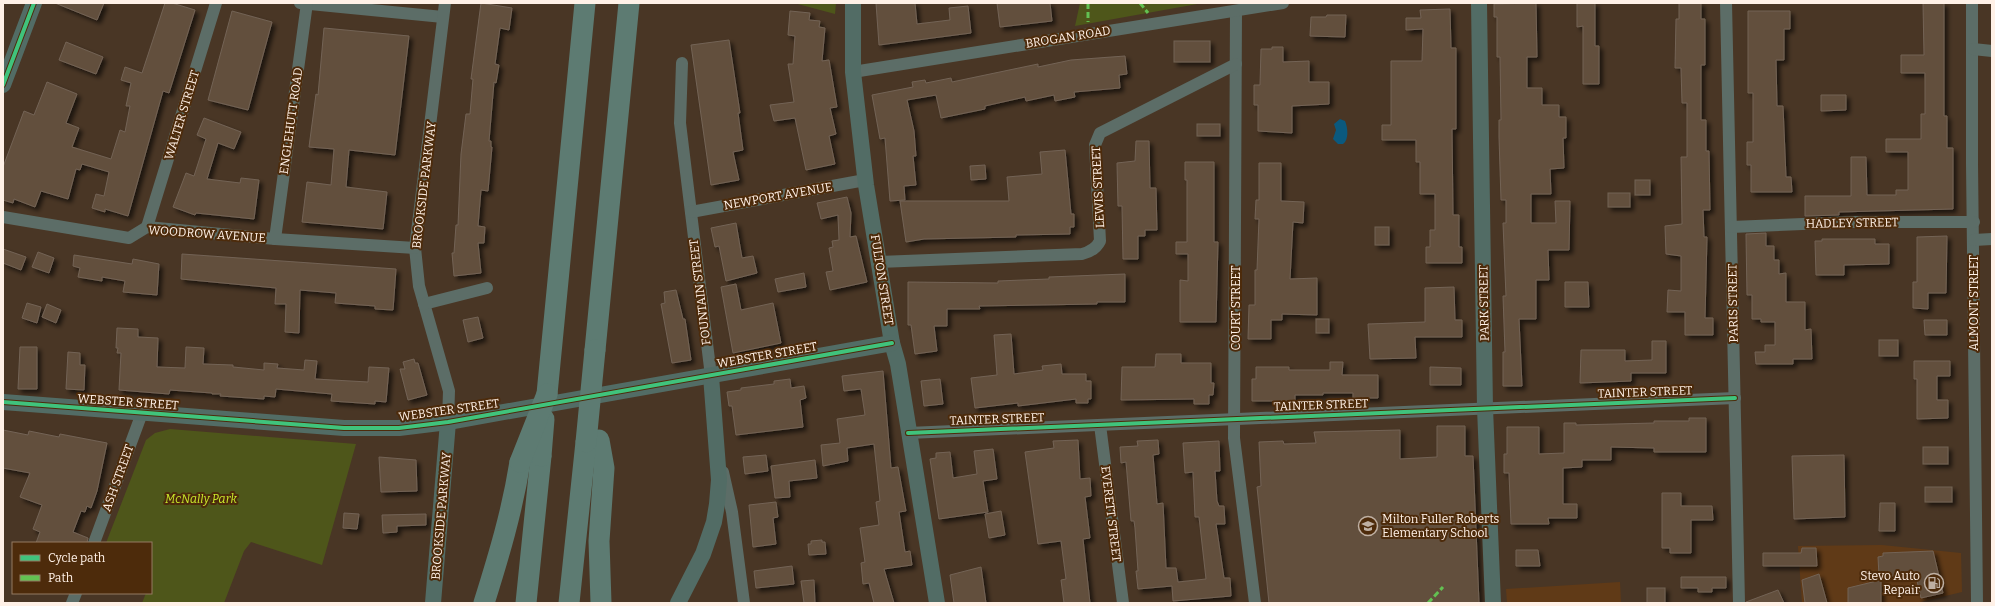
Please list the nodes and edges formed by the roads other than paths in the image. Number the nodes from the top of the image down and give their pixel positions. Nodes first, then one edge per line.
1 (34, 3) edge
2 (216, 3) edge
3 (445, 3) edge
4 (586, 3) edge
5 (629, 3) edge
6 (854, 3) edge
7 (1283, 3) edge
8 (1479, 3) edge
9 (1726, 3) edge
10 (1972, 3) edge
11 (305, 4) edge
12 (1236, 11) junction
13 (443, 17) junction
14 (1973, 49) junction
15 (1992, 51) edge
16 (682, 63) dead end
17 (1236, 64) junction
18 (853, 72) junction
19 (3, 85) edge
20 (865, 180) junction
21 (691, 212) junction
22 (3, 217) edge
23 (1974, 222) junction
24 (147, 227) junction
25 (1731, 227) junction
26 (276, 239) junction
27 (1992, 239) edge
28 (1974, 240) junction
29 (415, 248) junction
30 (880, 262) junction
31 (487, 288) dead end
32 (424, 304) junction
33 (892, 342) junction
34 (711, 376) junction
35 (547, 394) junction
36 (1735, 398) junction
37 (3, 402) edge
38 (1485, 408) junction
39 (142, 413) junction
40 (1236, 419) junction
41 (448, 422) junction
42 (1100, 425) junction
43 (714, 432) junction
44 (908, 433) junction
45 (592, 441) junction
46 (94, 542) edge
47 (433, 603) edge
48 (484, 603) edge
49 (526, 603) edge
50 (570, 603) edge
51 (601, 603) edge
52 (678, 603) edge
53 (744, 603) edge
54 (937, 603) edge
55 (1123, 603) edge
56 (1255, 603) edge
57 (1493, 603) edge
58 (1739, 603) edge
59 (1976, 603) edge

1 - 19 street
2 - 24 street, WALTER STREET
3 - 13 street, BROOKSIDE PARKWAY
4 - 35 highway
5 - 45 highway, bridge
6 - 18 street, FULTON STREET
7 - 12 street, BROGAN ROAD
8 - 38 street, PARK STREET
9 - 25 street, PARIS STREET
10 - 14 street, ALMONT STREET
11 - 13 street
11 - 26 street, ENGLEHUTT ROAD
12 - 17 street, COURT STREET
12 - 18 street, BROGAN ROAD
13 - 29 street, BROOKSIDE PARKWAY
14 - 15 street
14 - 23 street, ALMONT STREET
16 - 21 street, FOUNTAIN STREET
17 - 30 street, LEWIS STREET
17 - 40 street, COURT STREET
18 - 20 street, FULTON STREET
20 - 21 street, NEWPORT AVENUE
20 - 30 street, FULTON STREET
21 - 34 street, FOUNTAIN STREET
22 - 24 street, WOODROW AVENUE
23 - 25 street, HADLEY STREET
23 - 28 street, ALMONT STREET
24 - 26 street, WOODROW AVENUE
25 - 36 street, PARIS STREET
26 - 29 street, WOODROW AVENUE
27 - 28 street
28 - 59 street, ALMONT STREET
29 - 32 street, BROOKSIDE PARKWAY
30 - 33 street, FULTON STREET
31 - 32 street
32 - 41 street, BROOKSIDE PARKWAY
33 - 34 street, WEBSTER STREET
33 - 44 street, FULTON STREET
34 - 41 street, WEBSTER STREET
34 - 43 street, FOUNTAIN STREET
35 - 48 highway, bridge
35 - 49 highway, bridge
36 - 38 street, TAINTER STREET
36 - 58 street, PARIS STREET
37 - 39 street, WEBSTER STREET
38 - 40 street, TAINTER STREET
38 - 57 street, PARK STREET
39 - 41 street, WEBSTER STREET
39 - 46 street, ASH STREET
40 - 42 street, TAINTER STREET
40 - 56 street, COURT STREET
41 - 47 street, BROOKSIDE PARKWAY
42 - 44 street, TAINTER STREET
42 - 55 street, EVERETT STREET
43 - 52 street
43 - 53 street, FOUNTAIN STREET
44 - 54 street, FULTON STREET
45 - 50 highway
45 - 51 highway

